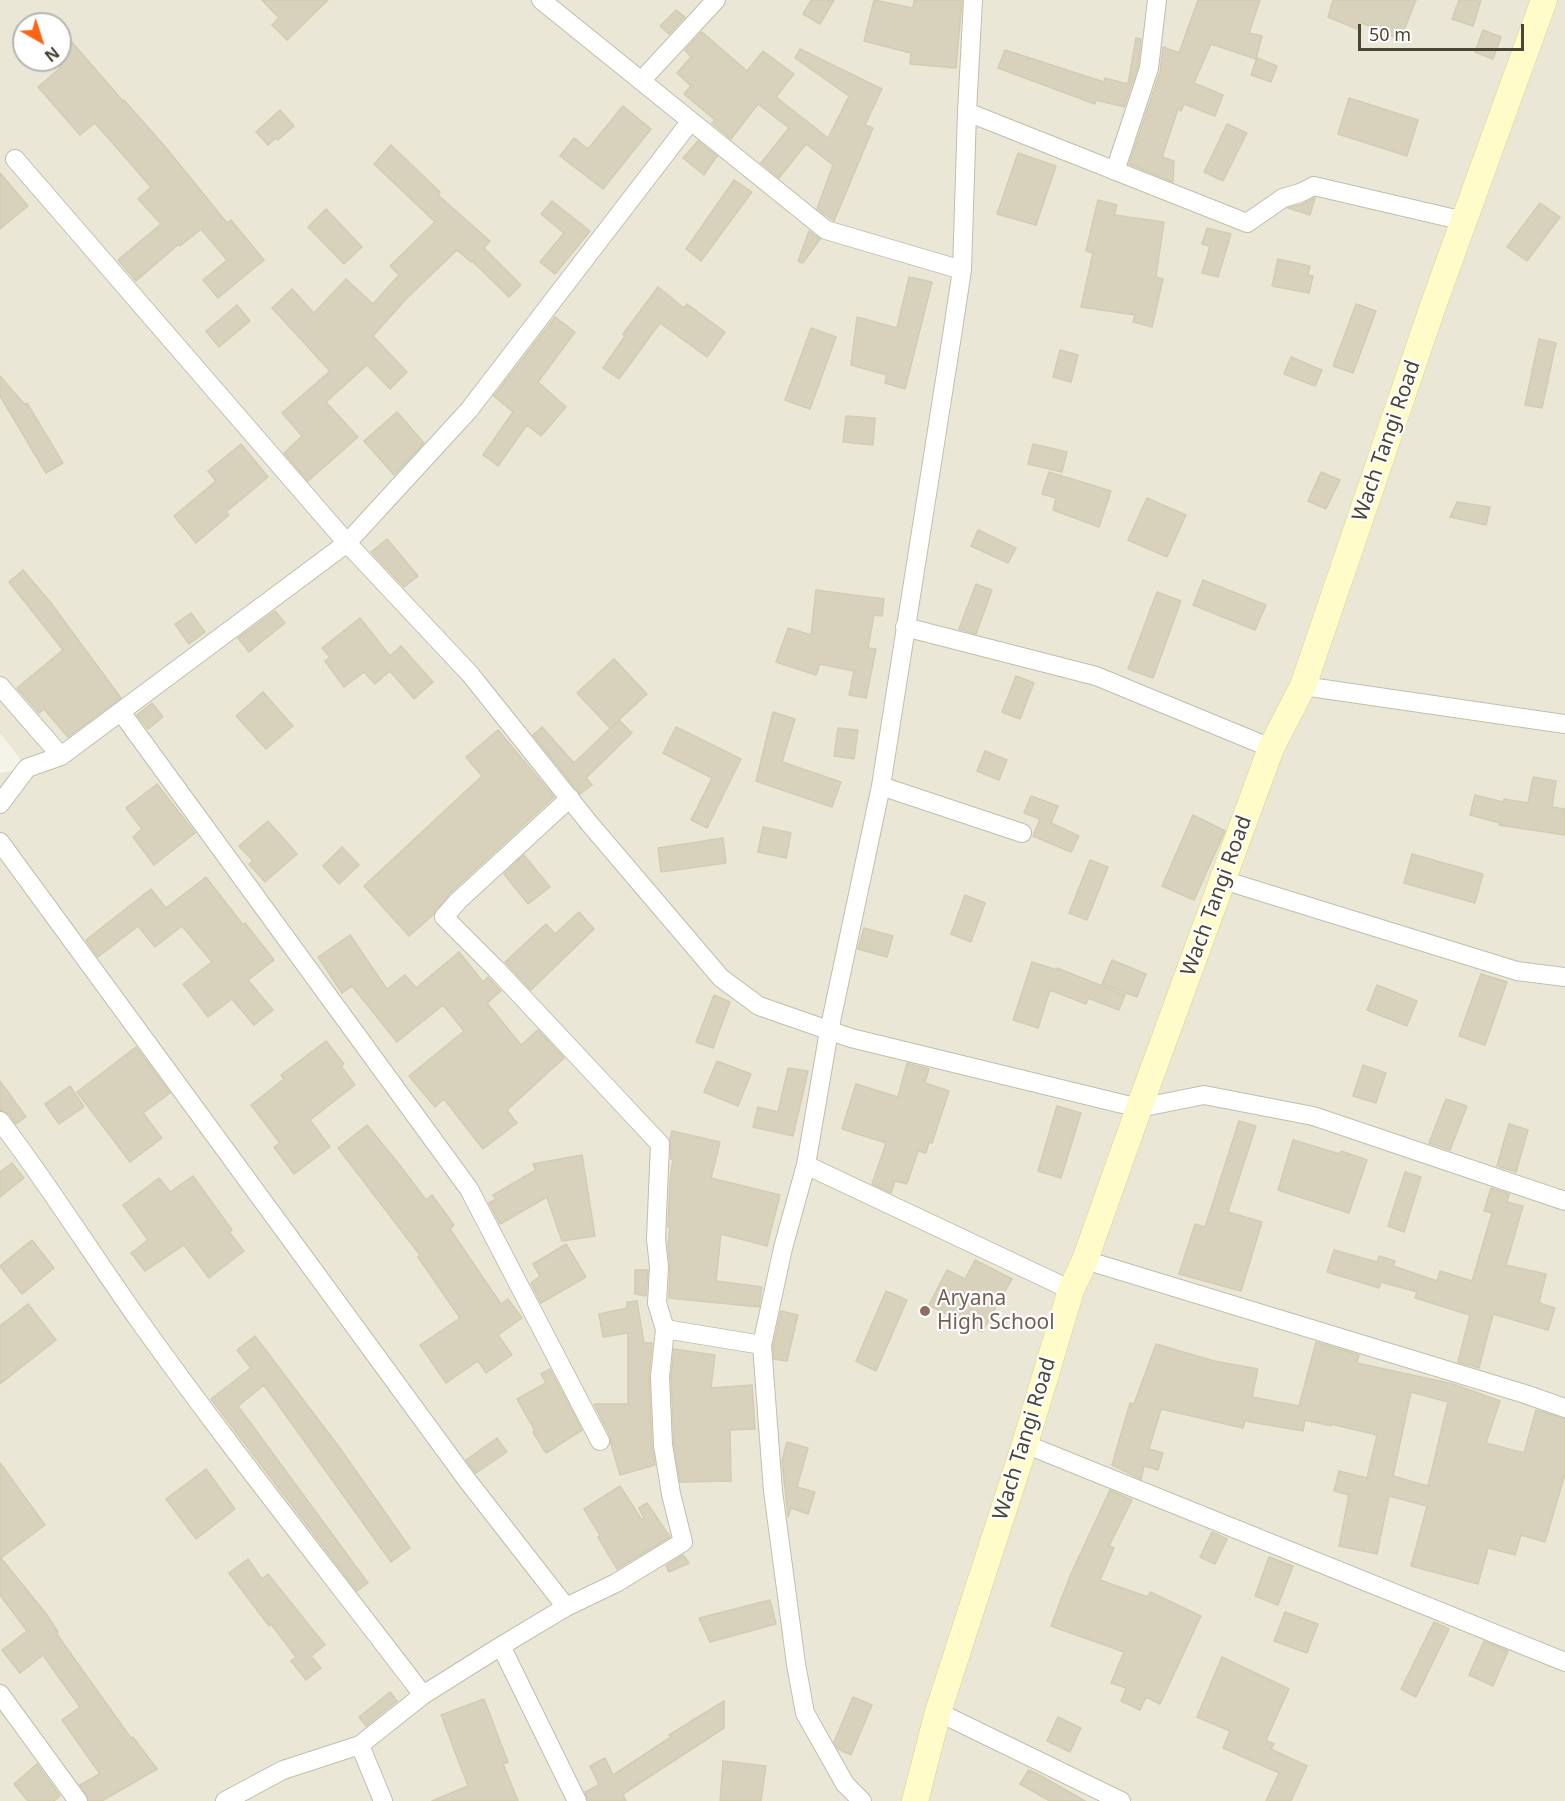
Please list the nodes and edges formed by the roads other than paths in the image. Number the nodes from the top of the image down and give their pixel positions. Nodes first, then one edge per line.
1 (541, 0) edge
2 (716, 0) edge
3 (973, 0) edge
4 (1157, 0) edge
5 (1544, 0) edge
6 (641, 81) junction
7 (967, 112) junction
8 (690, 122) junction
9 (15, 159) dead end
10 (1115, 171) junction
11 (1464, 221) junction
12 (962, 270) junction
13 (347, 543) junction
14 (905, 627) junction
15 (0, 686) edge
16 (1303, 686) junction
17 (121, 712) junction
18 (1565, 724) edge
19 (1271, 748) junction
20 (61, 756) junction
21 (881, 786) junction
22 (570, 798) junction
23 (0, 804) edge
24 (1022, 833) dead end
25 (0, 842) edge
26 (1223, 880) junction
27 (1565, 977) edge
28 (829, 1031) junction
29 (1139, 1108) junction
30 (0, 1121) edge
31 (806, 1165) junction
32 (1565, 1201) edge
33 (1085, 1260) junction
34 (1071, 1290) junction
35 (665, 1329) junction
36 (762, 1345) junction
37 (1565, 1408) edge
38 (600, 1440) dead end
39 (1025, 1444) junction
40 (566, 1607) junction
41 (501, 1646) junction
42 (1565, 1662) edge
43 (0, 1694) edge
44 (423, 1695) junction
45 (938, 1712) junction
46 (360, 1745) junction
47 (78, 1801) edge
48 (225, 1801) edge
49 (382, 1801) edge
50 (577, 1801) edge
51 (862, 1801) edge
52 (915, 1801) edge
53 (1120, 1801) edge

1 - 6 street
2 - 6 street
3 - 7 street
4 - 10 street
5 - 11 main road, Wach Tangi Road
6 - 8 street
7 - 10 street
7 - 12 street
8 - 12 street
8 - 13 street
9 - 13 street
10 - 11 street
11 - 16 main road, Wach Tangi Road
12 - 14 street
13 - 17 street
13 - 22 street
14 - 19 street
14 - 21 street
15 - 20 street
16 - 18 street
16 - 19 main road, Wach Tangi Road
17 - 20 street
17 - 38 street
19 - 26 main road, Wach Tangi Road
20 - 23 street
21 - 24 street
21 - 28 street
22 - 28 street
22 - 35 street
25 - 40 street
26 - 27 street
26 - 29 main road, Wach Tangi Road
28 - 29 street
28 - 31 street
29 - 32 street
29 - 33 main road, Wach Tangi Road
30 - 44 street
31 - 34 street
31 - 36 street
33 - 34 main road, Wach Tangi Road
33 - 37 street
34 - 39 main road, Wach Tangi Road
35 - 36 street
35 - 40 street
36 - 51 street
39 - 42 street
39 - 45 main road, Wach Tangi Road
40 - 41 street
41 - 44 street
41 - 50 street
43 - 47 street
44 - 46 street
45 - 52 main road, Wach Tangi Road
45 - 53 street
46 - 48 street
46 - 49 street

